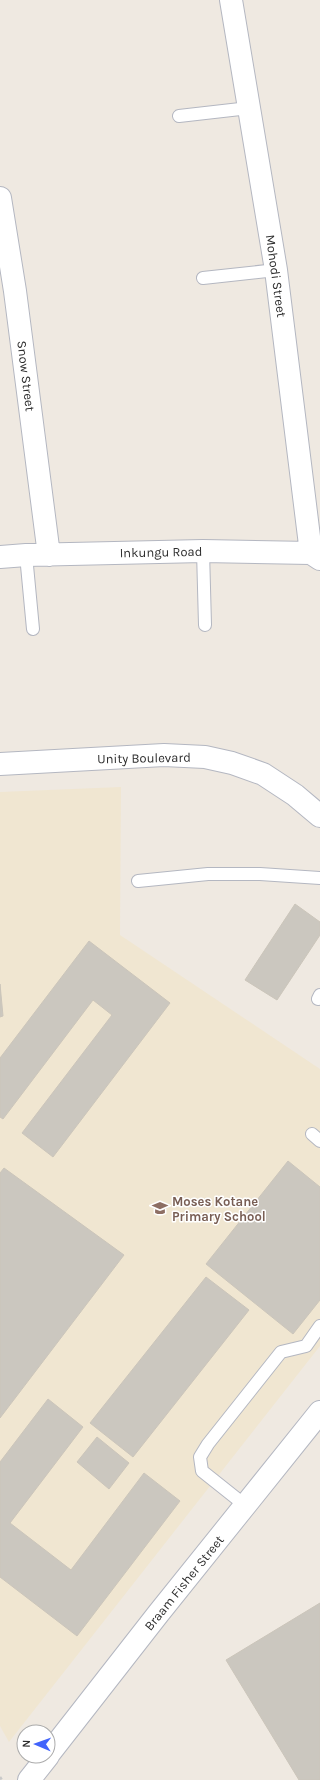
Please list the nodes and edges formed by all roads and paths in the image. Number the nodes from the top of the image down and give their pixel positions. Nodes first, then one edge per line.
1 (231, 0) edge
2 (249, 108) junction
3 (179, 116) dead end
4 (0, 198) edge
5 (276, 270) junction
6 (204, 278) dead end
7 (203, 551) junction
8 (26, 555) junction
9 (49, 555) junction
10 (316, 556) edge
11 (0, 557) edge
12 (205, 626) dead end
13 (33, 629) dead end
14 (0, 764) edge
15 (320, 816) edge
16 (320, 878) edge
17 (138, 881) dead end
18 (320, 1326) edge
19 (320, 1412) edge
20 (246, 1506) junction
21 (56, 1746) edge
22 (42, 1764) edge
23 (0, 1777) edge
24 (2, 1780) edge
25 (29, 1780) edge

1 - 2 street, Mohodi Street
2 - 3 lane
2 - 5 street, Mohodi Street
4 - 9 street, Snow Street
5 - 6 lane
5 - 10 street, Mohodi Street
7 - 9 street, Inkungu Road
7 - 10 street, Inkungu Road
7 - 12 lane
8 - 9 street, Inkungu Road
8 - 11 street, Inkungu Road
8 - 13 lane
14 - 15 street, Unity Boulevard
16 - 17 lane
18 - 20 lane
19 - 20 street, Braam Fisher Street
20 - 21 street, Braam Fisher Street
22 - 25 street, Braam Fisher Street
23 - 24 path

